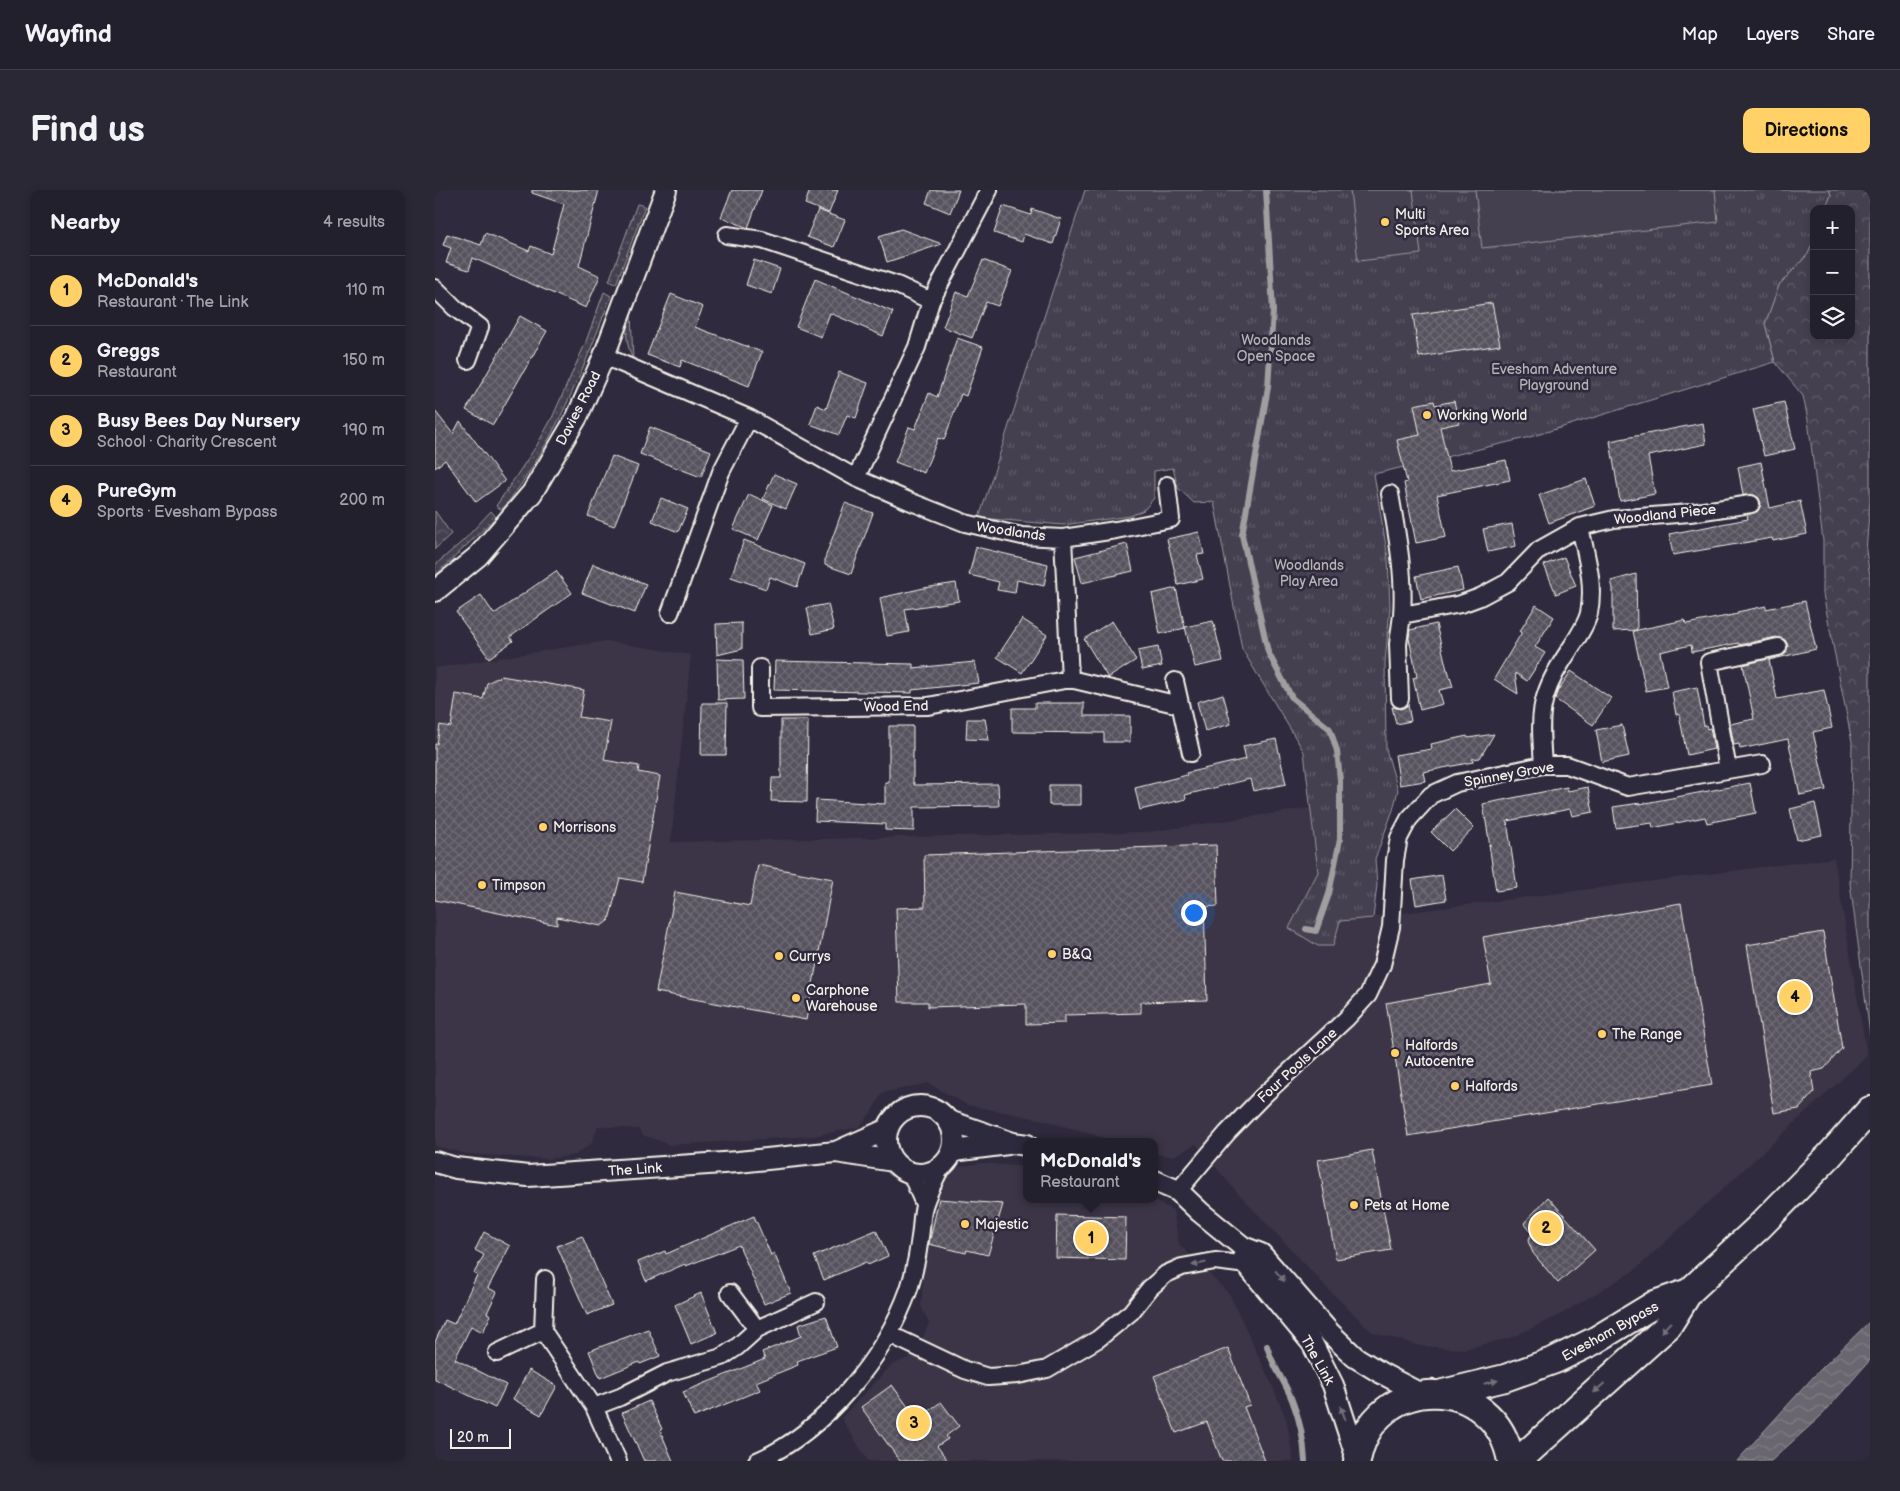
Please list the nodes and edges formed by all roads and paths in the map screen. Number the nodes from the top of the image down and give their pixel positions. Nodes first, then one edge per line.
1 (666, 190) edge
2 (989, 190) edge
3 (727, 235) dead end
4 (435, 288) edge
5 (931, 301) junction
6 (604, 356) junction
7 (468, 360) dead end
8 (749, 418) junction
9 (856, 478) junction
10 (1167, 485) dead end
11 (1390, 494) dead end
12 (1751, 504) dead end
13 (1580, 527) junction
14 (1063, 538) junction
15 (435, 591) edge
16 (671, 613) dead end
17 (1402, 615) junction
18 (1778, 647) dead end
19 (760, 668) dead end
20 (1070, 679) junction
21 (1175, 680) dead end
22 (1400, 699) dead end
23 (1179, 705) junction
24 (1191, 753) dead end
25 (1762, 764) dead end
26 (1543, 766) junction
27 (1728, 770) junction
28 (1391, 926) joint
29 (1870, 1110) edge
30 (949, 1121) junction
31 (888, 1129) junction
32 (1020, 1144) edge
33 (953, 1151) junction
34 (836, 1152) junction
35 (893, 1161) junction
36 (435, 1162) edge
37 (940, 1168) junction
38 (911, 1174) junction
39 (1158, 1182) edge
40 (1178, 1191) junction
41 (924, 1204) junction
42 (1245, 1256) junction
43 (545, 1279) dead end
44 (1689, 1292) junction
45 (730, 1293) dead end
46 (816, 1302) dead end
47 (757, 1328) junction
48 (543, 1331) junction
49 (889, 1334) junction
50 (497, 1353) dead end
51 (1432, 1393) junction
52 (594, 1407) junction
53 (1357, 1460) edge
54 (618, 1461) edge
55 (757, 1461) edge
56 (1511, 1461) edge
57 (1518, 1461) edge

1 - 6 street, Davies Road
2 - 5 street
3 - 5 street
4 - 7 street
5 - 9 street
6 - 8 street, Woodlands
6 - 15 street, Davies Road
8 - 9 street, Woodlands
8 - 16 street
9 - 14 street, Woodlands
10 - 14 street, Woodlands
11 - 17 street
12 - 13 street, Woodland Piece
13 - 17 street, Woodland Piece
13 - 26 street
14 - 20 street
17 - 22 street
18 - 27 street
19 - 20 street, Wood End
20 - 23 street, Wood End
21 - 23 street
23 - 24 street
25 - 27 street, Spinney Grove
26 - 27 street, Spinney Grove
26 - 28 street, Spinney Grove
28 - 40 street, Four Pools Lane
29 - 44 highway, Evesham Bypass
30 - 31 street, The Link
30 - 32 street, The Link
30 - 33 street
31 - 34 street, The Link
31 - 35 street
32 - 33 street, The Link
33 - 37 street
34 - 35 street, The Link
34 - 36 street, The Link
35 - 38 street, The Link
37 - 38 street
37 - 41 street
38 - 41 street
39 - 40 street, The Link
40 - 42 street, The Link
41 - 49 street
42 -> 49 street
42 -> 51 street, The Link
53 -> 42 street, The Link
43 - 48 street
51 -> 44 highway, Evesham Bypass
44 -> 57 highway, Evesham Bypass
45 - 47 street
46 - 47 street
47 - 52 street
48 - 50 street
48 - 52 street
49 - 55 street
51 - 53 highway, Evesham Bypass
51 - 56 highway
52 - 54 street

